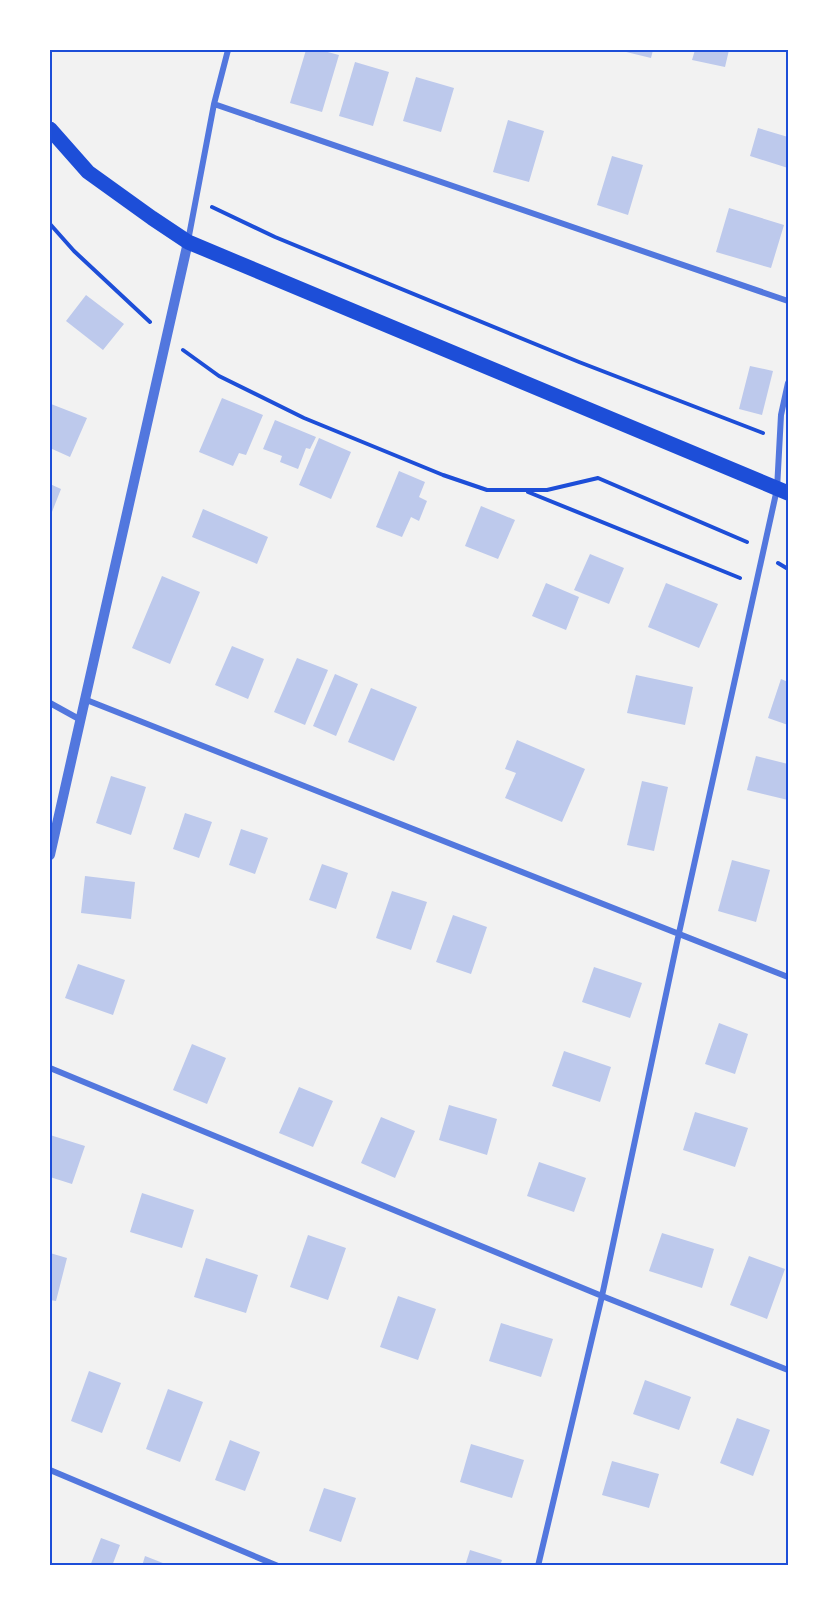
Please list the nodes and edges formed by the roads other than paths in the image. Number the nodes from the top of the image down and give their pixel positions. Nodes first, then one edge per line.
1 (228, 50) edge
2 (214, 104) junction
3 (50, 129) edge
4 (188, 242) junction
5 (789, 301) edge
6 (789, 383) edge
7 (783, 491) edge
8 (84, 699) junction
9 (50, 703) edge
10 (79, 719) junction
11 (50, 855) edge
12 (679, 933) junction
13 (789, 977) edge
14 (50, 1068) edge
15 (602, 1296) junction
16 (789, 1370) edge
17 (50, 1470) edge
18 (278, 1566) edge
19 (538, 1566) edge

1 - 2 street
2 - 4 street
2 - 5 street
3 - 4 main road
4 - 7 main road
4 - 8 street
6 - 7 street
7 - 12 street
8 - 10 street
8 - 12 street
9 - 10 street
10 - 11 street
12 - 13 street
12 - 15 street
14 - 15 street
15 - 16 street
15 - 19 street
17 - 18 street

